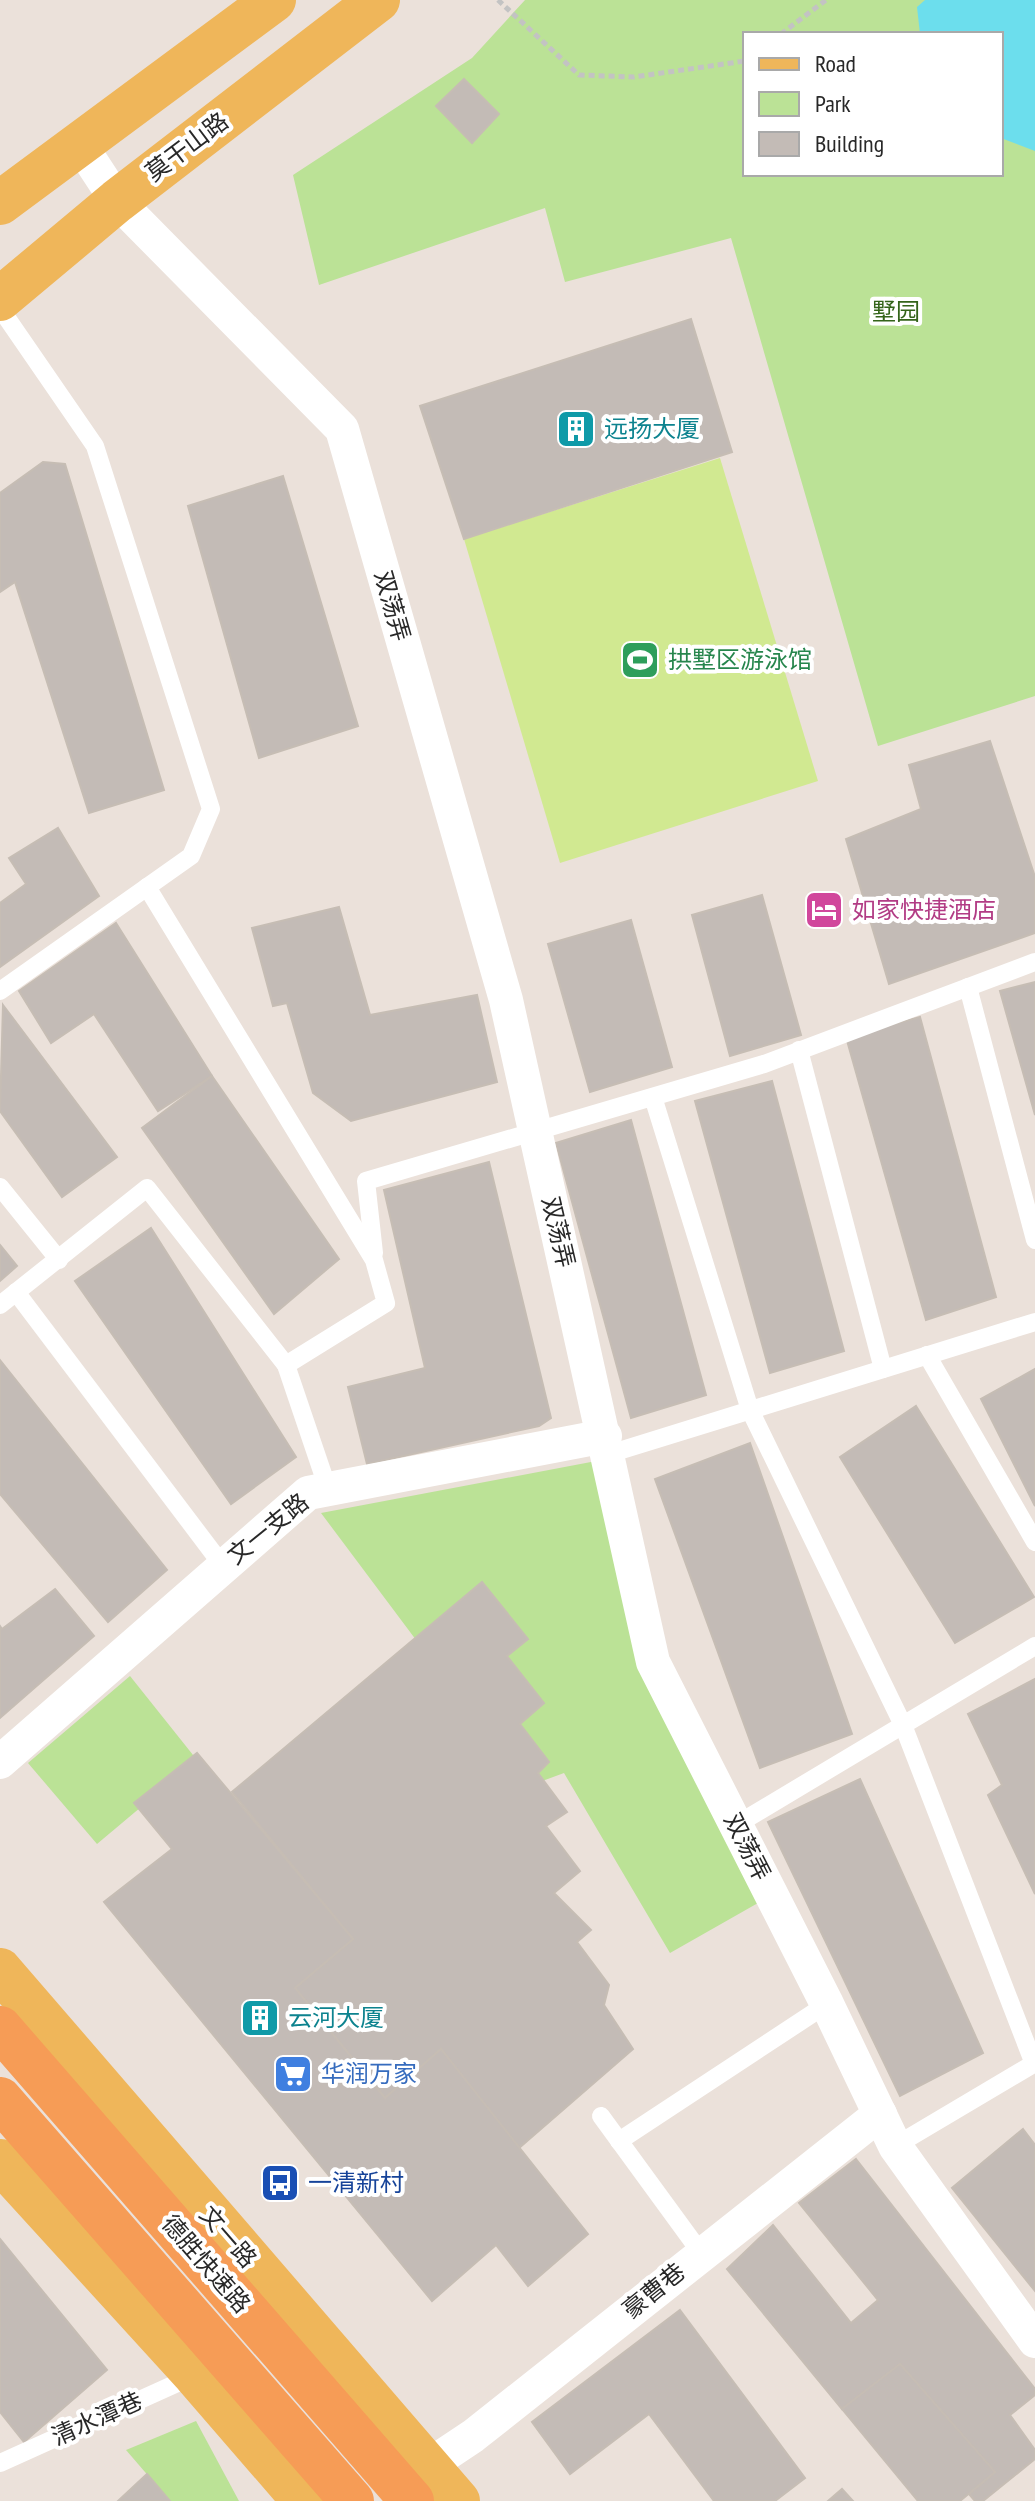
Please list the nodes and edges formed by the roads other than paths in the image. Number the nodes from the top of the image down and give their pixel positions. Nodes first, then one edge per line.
1 (274, 0) edge
2 (378, 0) edge
3 (79, 143) junction
4 (117, 201) junction
5 (0, 203) edge
6 (0, 299) edge
7 (0, 308) edge
8 (147, 887) junction
9 (1035, 962) edge
10 (968, 987) junction
11 (0, 991) edge
12 (799, 1050) junction
13 (653, 1097) junction
14 (536, 1132) junction
15 (0, 1187) edge
16 (1035, 1240) edge
17 (59, 1260) junction
18 (374, 1260) junction
19 (16, 1292) junction
20 (0, 1305) edge
21 (1035, 1322) edge
22 (927, 1355) junction
23 (286, 1365) junction
24 (883, 1369) junction
25 (750, 1410) junction
26 (607, 1445) junction
27 (328, 1489) junction
28 (1035, 1542) edge
29 (223, 1566) junction
30 (1035, 1646) edge
31 (903, 1725) junction
32 (0, 1762) edge
33 (736, 1825) junction
34 (0, 1970) edge
35 (827, 2004) junction
36 (0, 2028) edge
37 (1035, 2063) edge
38 (0, 2099) edge
39 (880, 2114) junction
40 (601, 2116) dead end
41 (619, 2141) junction
42 (895, 2146) junction
43 (0, 2161) edge
44 (701, 2253) junction
45 (1035, 2341) edge
46 (195, 2375) junction
47 (0, 2463) edge
48 (420, 2484) edge
49 (304, 2501) edge
50 (352, 2501) edge
51 (458, 2501) edge

1 - 3 main road
2 - 4 main road, 莫干山路
3 - 4 street, 双荡弄
3 - 5 main road
4 - 6 main road, 莫干山路
4 - 14 street, 双荡弄
7 - 8 lane
8 - 11 lane
8 - 18 lane
9 - 10 lane
10 - 12 lane
10 - 16 lane
12 - 13 lane
12 - 24 lane
13 - 14 lane
13 - 25 lane
14 - 18 lane
14 - 26 street, 双荡弄
15 - 17 lane
17 - 19 lane
17 - 23 lane
18 - 23 lane
19 - 20 lane
19 - 29 lane
21 - 22 lane
22 - 24 lane
22 - 28 lane
23 - 27 lane
24 - 25 lane
25 - 26 lane
25 - 31 lane
26 - 27 street, 文一支路
26 - 33 street, 双荡弄
27 - 29 street, 文一支路
29 - 32 street, 文一支路
30 - 31 lane
31 - 33 lane
31 - 37 lane
33 - 35 street, 双荡弄
34 - 48 main road, 文一路
35 - 39 street, 双荡弄
35 - 41 lane
36 - 48 highway, 德胜快速路
37 - 42 lane
38 - 50 highway, 德胜快速路
39 - 42 street, 双荡弄
39 - 44 street, 豪曹巷
40 - 41 lane
41 - 44 lane
42 - 45 street, 双荡弄
43 - 46 main road
44 - 48 street, 豪曹巷
46 - 47 lane, 清水潭巷
46 - 49 main road
48 - 51 main road, 文一路

